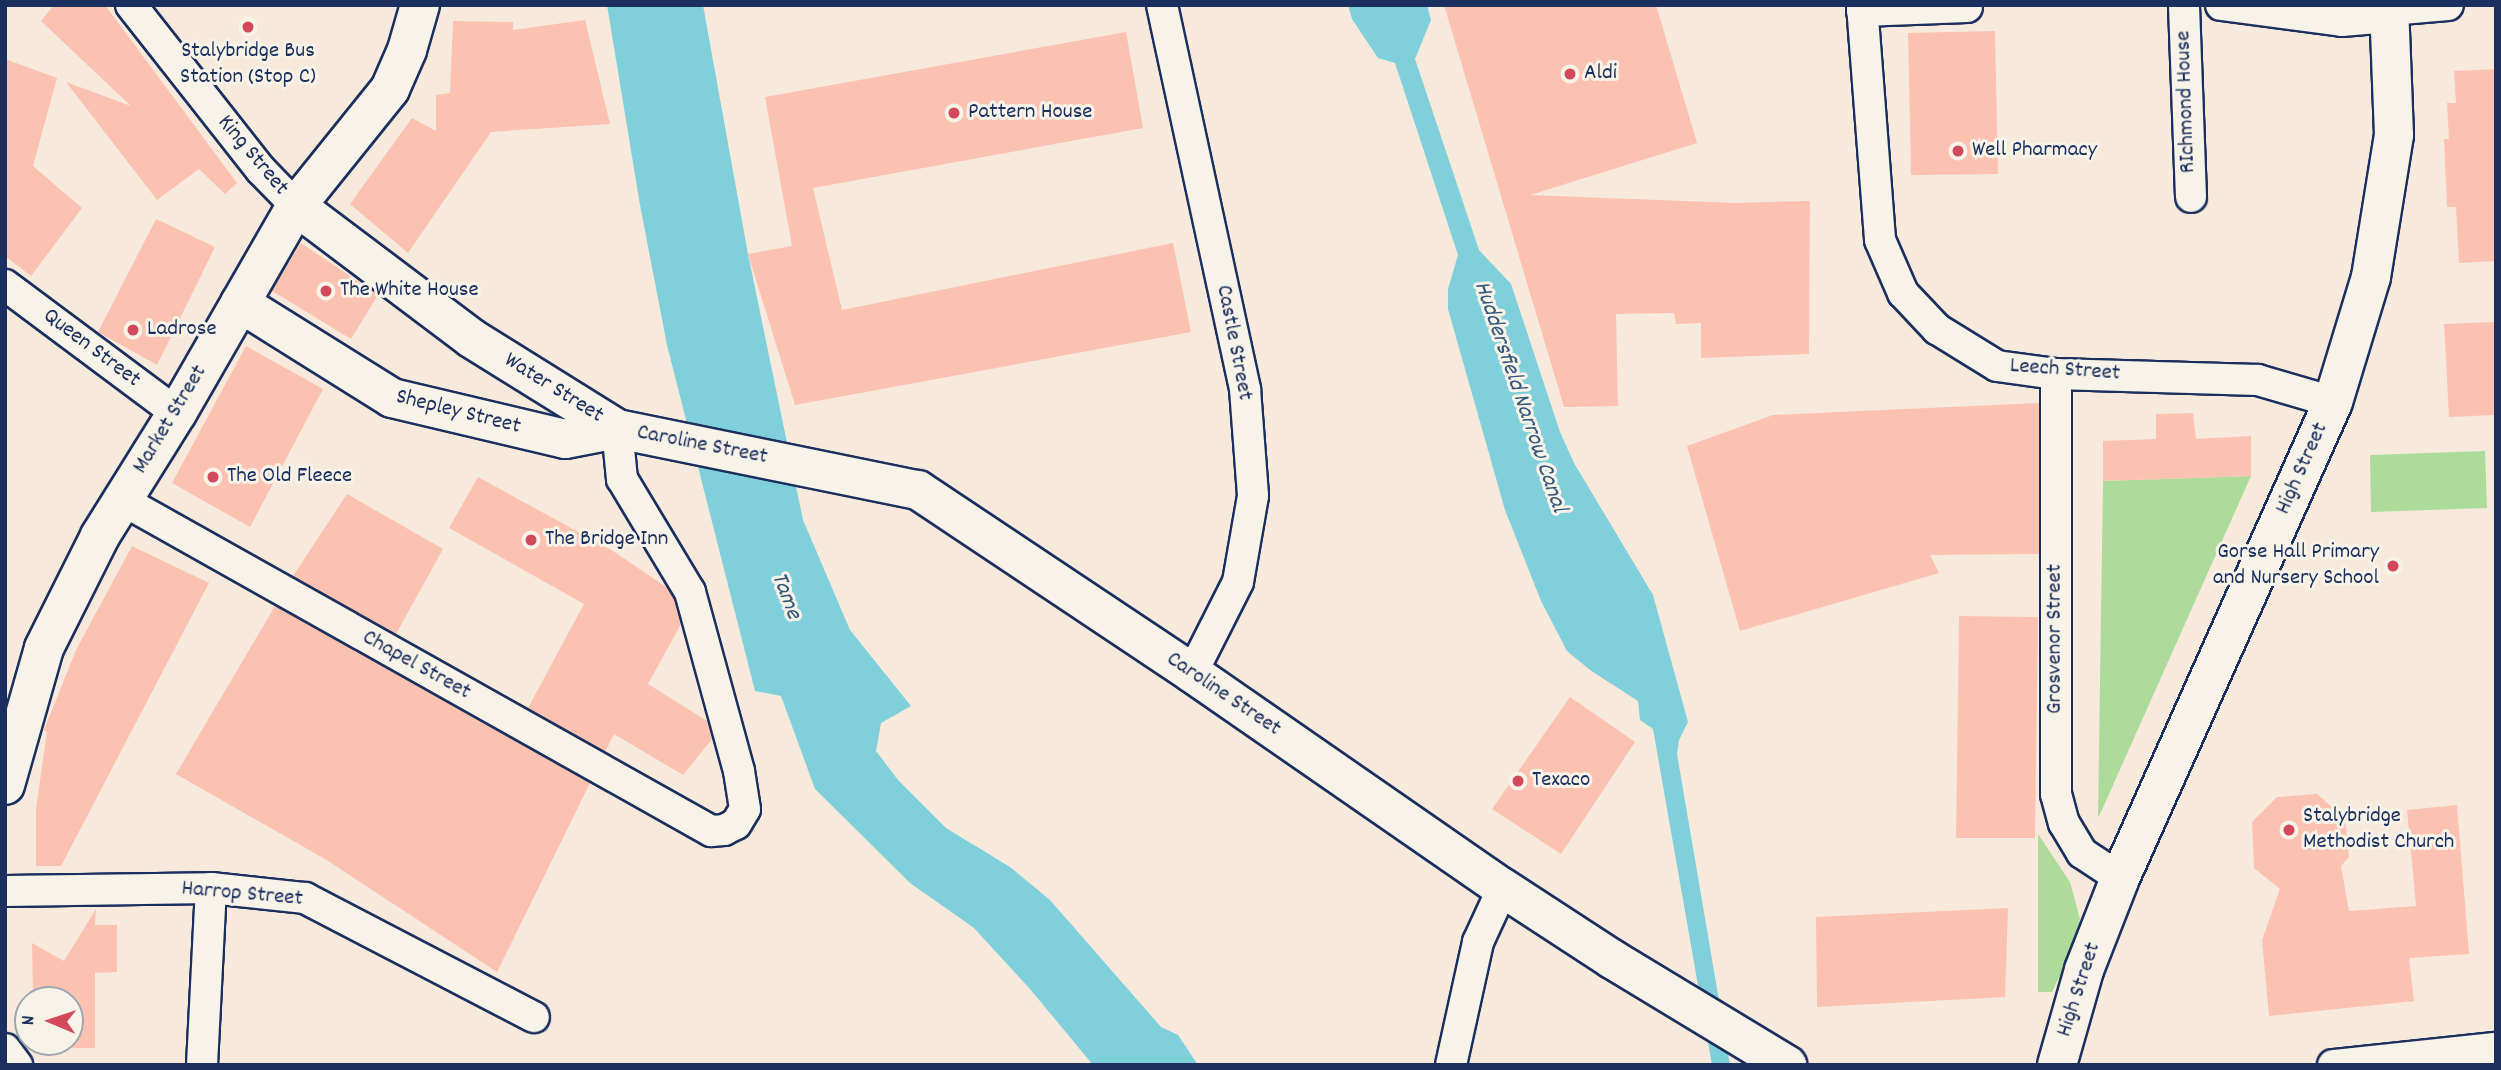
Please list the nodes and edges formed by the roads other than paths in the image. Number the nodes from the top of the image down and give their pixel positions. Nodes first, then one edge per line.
1 (131, 5) edge
2 (420, 5) edge
3 (1162, 5) edge
4 (2189, 5) edge
5 (2221, 5) edge
6 (2448, 5) edge
7 (2183, 6) edge
8 (1967, 7) edge
9 (1862, 8) edge
10 (2390, 11) edge
11 (2190, 197) dead end
12 (296, 206) junction
13 (5, 285) edge
14 (240, 303) junction
15 (2056, 373) junction
16 (2333, 402) junction
17 (177, 413) junction
18 (617, 429) junction
19 (122, 500) junction
20 (1192, 673) junction
21 (8, 763) edge
22 (711, 831) joint
23 (2120, 878) junction
24 (211, 888) junction
25 (1503, 888) junction
26 (5, 891) edge
27 (534, 1017) dead end
28 (2496, 1048) edge
29 (5, 1049) edge
30 (1776, 1058) edge
31 (17, 1065) edge
32 (202, 1065) edge
33 (1451, 1065) edge
34 (2057, 1065) edge
35 (2333, 1065) edge

1 - 12 street, King Street
2 - 12 main road, Market Street
3 - 20 street, Castle Street
4 - 7 street
5 - 10 street
6 - 10 street
7 - 11 street, RIchmond House
8 - 9 street
9 - 15 street, Leech Street
10 - 16 main road, High Street
12 - 14 main road, Market Street
12 - 18 main road, Water Street
13 - 17 street, Queen Street
14 - 17 main road, Market Street
14 - 18 main road, Shepley Street
15 - 16 street, Leech Street
15 - 23 street, Grosvenor Street
16 - 23 main road, High Street
17 - 19 main road, Market Street
18 - 20 main road, Caroline Street
18 - 22 street, Water Street
19 - 21 main road, Market Street
19 - 22 street, Chapel Street
20 - 25 main road, Caroline Street
23 - 34 main road, High Street
24 - 26 street, Harrop Street
24 - 27 street, Harrop Street
24 - 32 street
25 - 30 main road, Caroline Street
25 - 33 street
28 - 35 street
29 - 31 street

